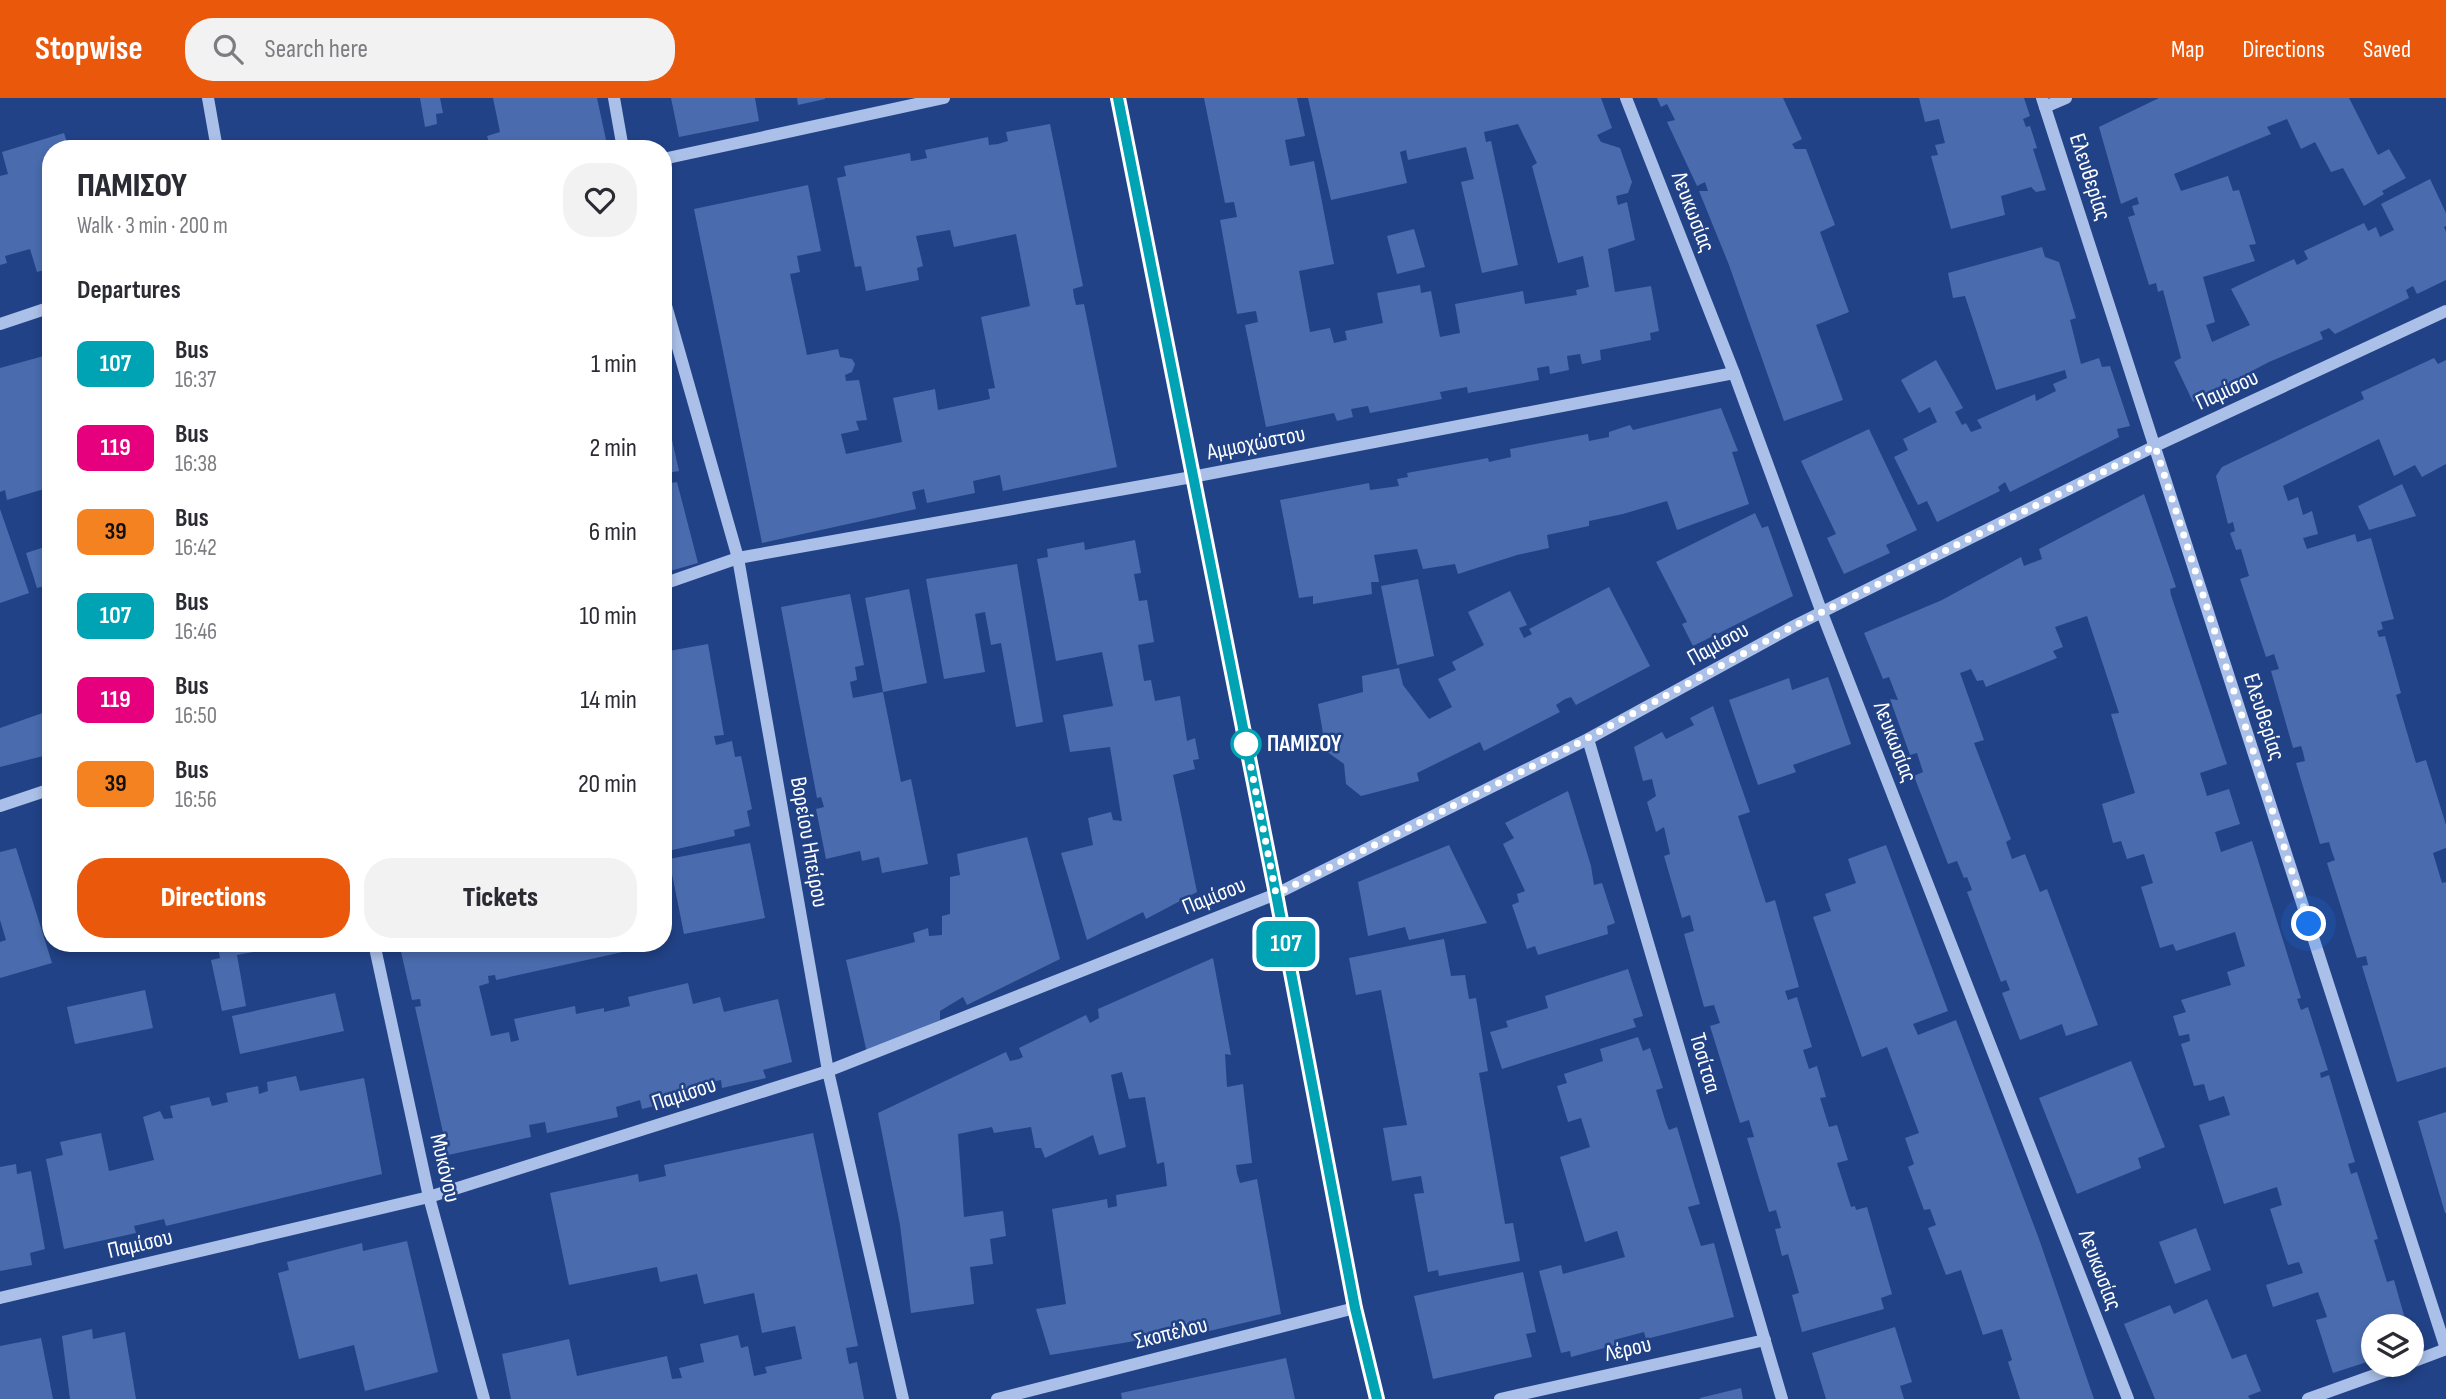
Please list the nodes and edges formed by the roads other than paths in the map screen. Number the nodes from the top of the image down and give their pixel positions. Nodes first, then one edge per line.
1 (208, 98) edge
2 (614, 98) edge
3 (944, 98) edge
4 (1118, 98) edge
5 (1626, 98) edge
6 (2066, 98) edge
7 (2044, 103) edge
8 (215, 140) edge
9 (622, 140) edge
10 (672, 157) edge
11 (42, 310) edge
12 (2446, 311) edge
13 (0, 324) edge
14 (672, 327) edge
15 (1734, 373) junction
16 (2155, 446) junction
17 (1192, 477) junction
18 (738, 558) junction
19 (672, 581) edge
20 (1822, 612) junction
21 (1588, 739) junction
22 (42, 792) edge
23 (0, 806) edge
24 (1276, 894) junction
25 (376, 952) edge
26 (828, 1071) junction
27 (429, 1197) junction
28 (0, 1298) edge
29 (1355, 1308) junction
30 (1765, 1340) junction
31 (2446, 1349) edge
32 (2424, 1357) edge
33 (2369, 1377) edge
34 (484, 1399) edge
35 (903, 1399) edge
36 (997, 1399) edge
37 (1377, 1399) edge
38 (1500, 1399) edge
39 (1782, 1399) edge
40 (2128, 1399) edge
41 (2308, 1399) edge

1 - 8 street
2 - 9 street
3 - 10 street
4 - 17 street
5 - 15 street, Λευκωσίας
6 - 7 street
7 - 16 street, Ελευθερίας
11 - 13 street
12 - 16 street, Παμίσου
14 - 18 street, Βορείου Ηπείρου
15 - 17 street, Αμμοχώστου
15 - 20 street, Λευκωσίας
16 - 20 street, Παμίσου
16 - 31 street, Ελευθερίας
17 - 18 street, Αμμοχώστου
17 - 24 street
18 - 19 street, Αμμοχώστου
18 - 26 street, Βορείου Ηπείρου
20 - 21 street, Παμίσου
20 - 40 street, Λευκωσίας
21 - 24 street, Παμίσου
21 - 30 street, Τοσίτσα
22 - 23 street
24 - 26 street, Παμίσου
24 - 29 street
25 - 27 street, Μυκόνου
26 - 27 street, Παμίσου
26 - 35 street, Βορείου Ηπείρου
27 - 28 street, Παμίσου
27 - 34 street, Μυκόνου
29 - 36 street, Σκοπέλου
29 - 37 street
30 - 38 street, Λέρου
30 - 39 street, Τοσίτσα
31 - 32 street
33 - 41 street

